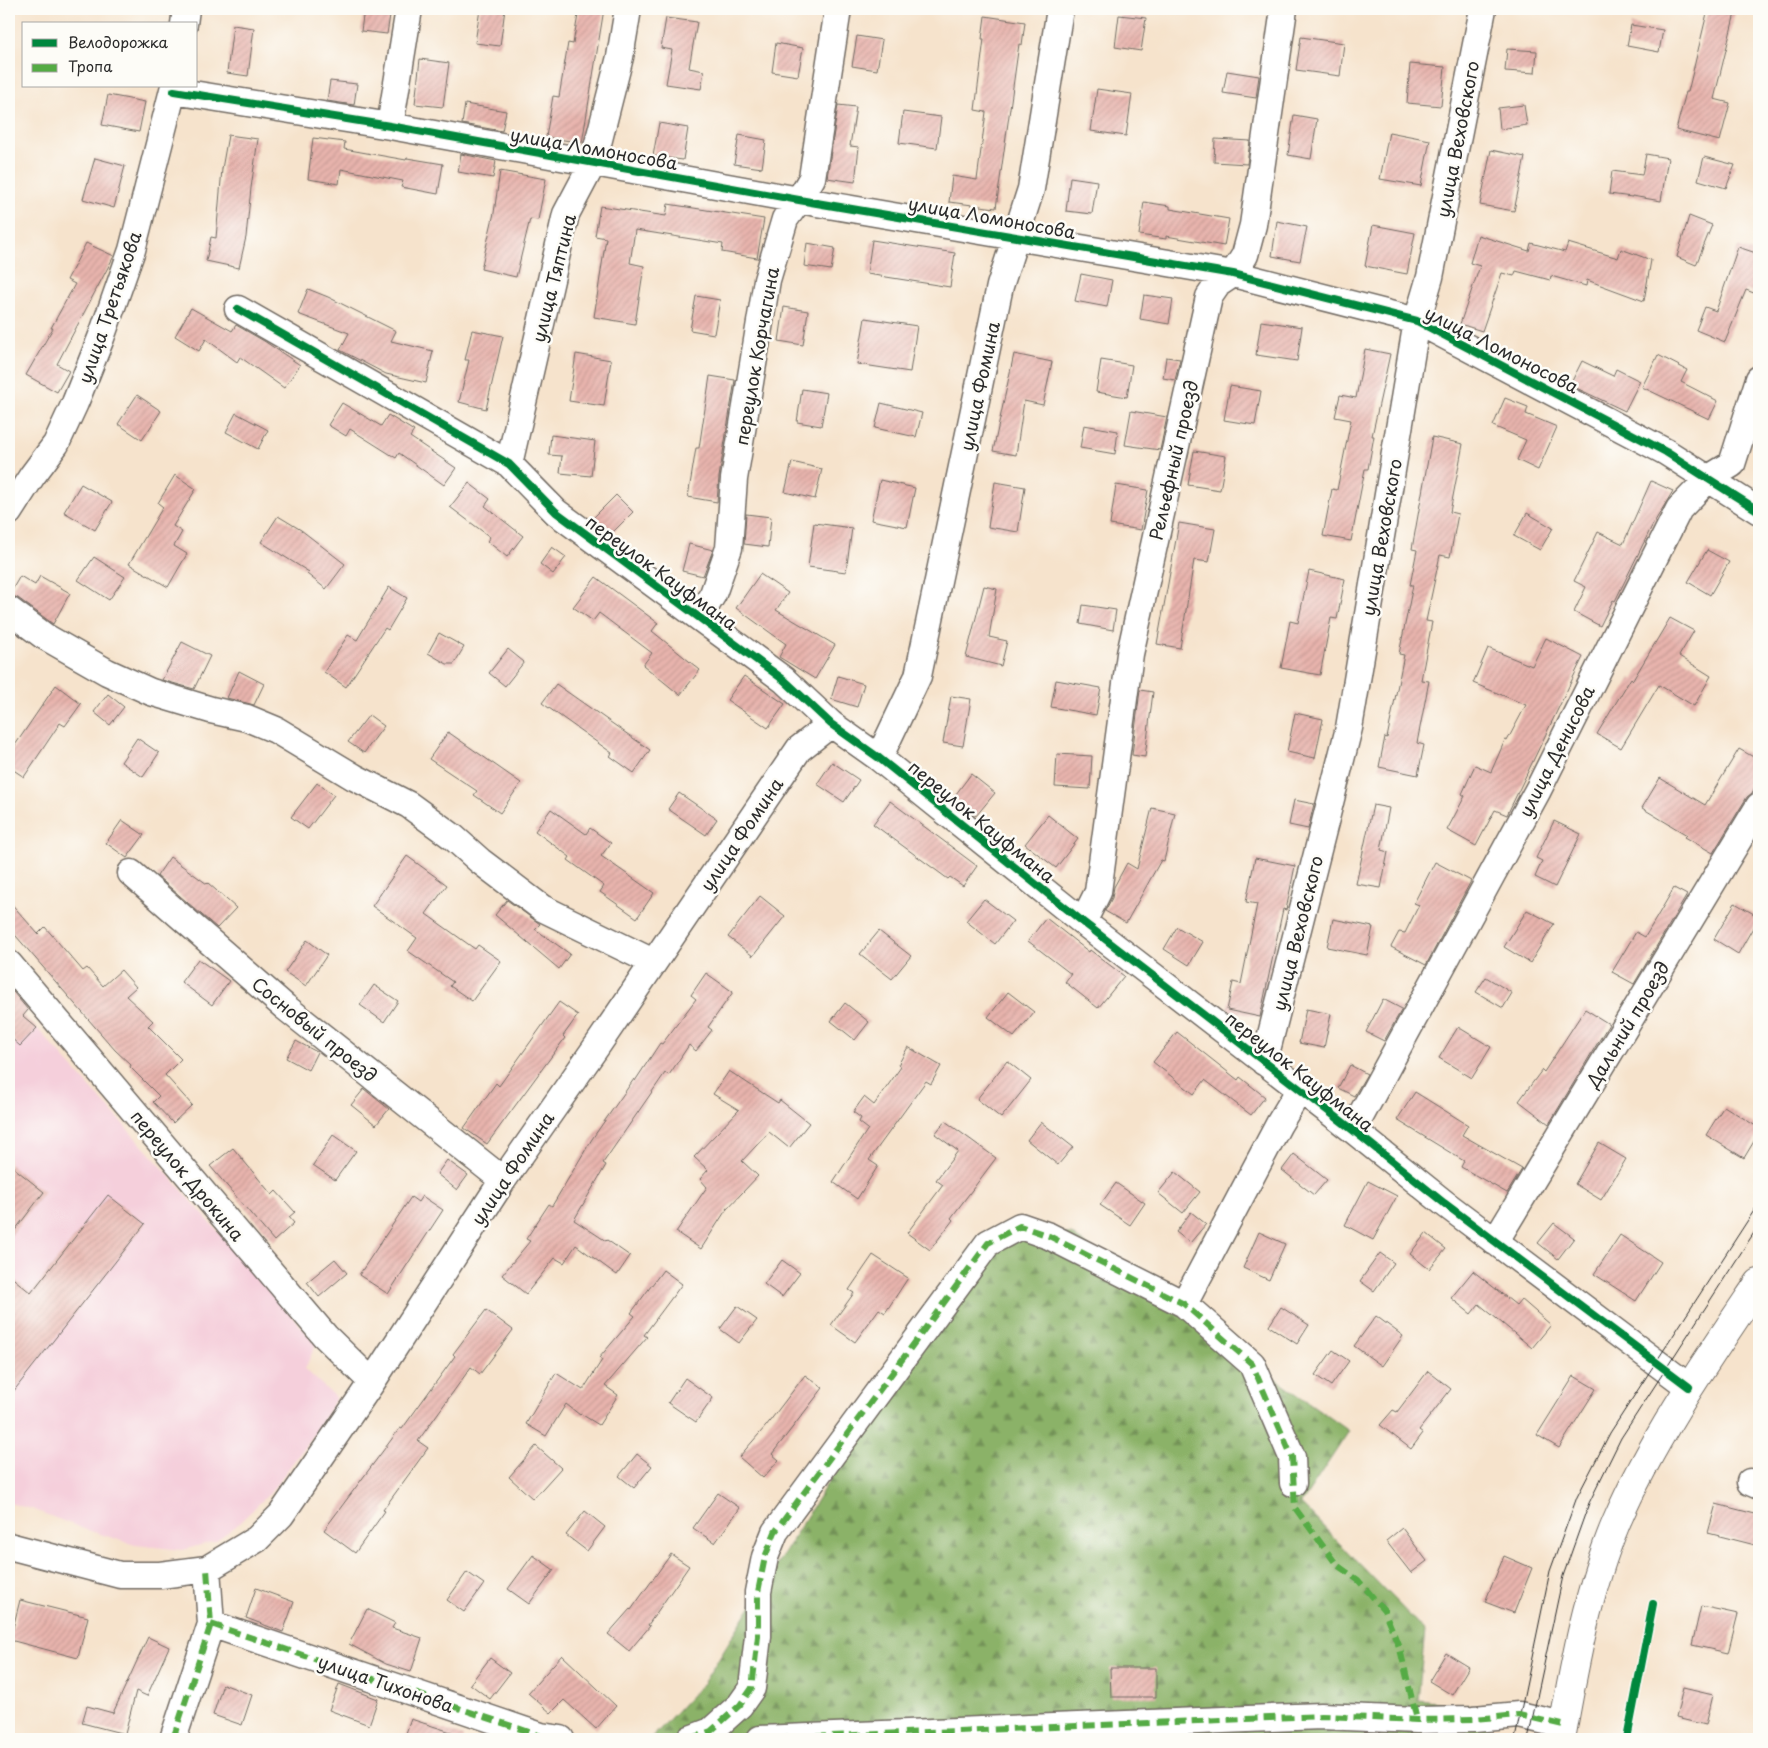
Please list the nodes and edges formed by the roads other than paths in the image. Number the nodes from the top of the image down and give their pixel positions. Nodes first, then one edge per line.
1 (186, 9) edge
2 (409, 9) edge
3 (628, 9) edge
4 (838, 9) edge
5 (1060, 9) edge
6 (1284, 9) edge
7 (1483, 9) edge
8 (184, 22) edge
9 (174, 89) edge
10 (390, 126) junction
11 (593, 163) junction
12 (799, 200) junction
13 (1016, 237) junction
14 (1233, 274) junction
15 (238, 309) dead end
16 (1417, 321) junction
17 (1759, 380) edge
18 (509, 464) junction
19 (1709, 478) junction
20 (1759, 511) edge
21 (9, 512) edge
22 (9, 610) edge
23 (699, 617) junction
24 (831, 724) junction
25 (879, 758) junction
26 (1759, 806) edge
27 (131, 873) dead end
28 (1084, 922) junction
29 (653, 962) junction
30 (9, 964) edge
31 (1264, 1062) junction
32 (1300, 1089) junction
33 (1354, 1130) junction
34 (503, 1180) junction
35 (1495, 1242) junction
36 (1759, 1282) edge
37 (1184, 1304) junction
38 (372, 1382) junction
39 (1689, 1387) junction
40 (1293, 1483) dead end
41 (9, 1546) edge
42 (207, 1568) junction
43 (211, 1624) junction
44 (1562, 1732) edge
45 (173, 1739) edge
46 (561, 1739) edge
47 (690, 1739) edge
48 (760, 1739) edge

1 - 8 street
2 - 10 street
3 - 11 street, улица Тяптина
4 - 12 street, переулок Корчагина
5 - 13 street, улица Фомина
6 - 14 street, Рельефный проезд
7 - 16 street, улица Веховского
9 - 10 street, улица Ломоносова
9 - 21 street, улица Третьякова
10 - 11 street, улица Ломоносова
11 - 12 street, улица Ломоносова
11 - 18 street, улица Тяптина
12 - 13 street, улица Ломоносова
12 - 23 street, переулок Корчагина
13 - 14 street, улица Ломоносова
13 - 25 street, улица Фомина
14 - 16 street, улица Ломоносова
14 - 28 street, Рельефный проезд
15 - 18 street, переулок Кауфмана
16 - 19 street, улица Ломоносова
16 - 31 street, улица Веховского
17 - 19 street, улица Денисова
18 - 23 street, переулок Кауфмана
19 - 20 street, улица Ломоносова
19 - 33 street, улица Денисова
22 - 29 street
23 - 24 street, переулок Кауфмана
24 - 25 street, переулок Кауфмана
24 - 29 street, улица Фомина
25 - 28 street, переулок Кауфмана
26 - 35 street, Дальний проезд
27 - 34 street, Сосновый проезд
28 - 31 street, переулок Кауфмана
29 - 34 street, улица Фомина
30 - 38 street, переулок Дрокина
31 - 32 street, переулок Кауфмана
32 - 33 street, переулок Кауфмана
32 - 37 street
33 - 35 street, переулок Кауфмана
34 - 38 street, улица Фомина
35 - 39 street, переулок Кауфмана
36 - 39 highway
37 - 40 street
37 - 47 street
38 - 42 street, улица Фомина
39 - 44 highway
41 - 42 street
42 - 43 street
43 - 45 street
43 - 46 street, улица Тихонова
44 - 48 street

